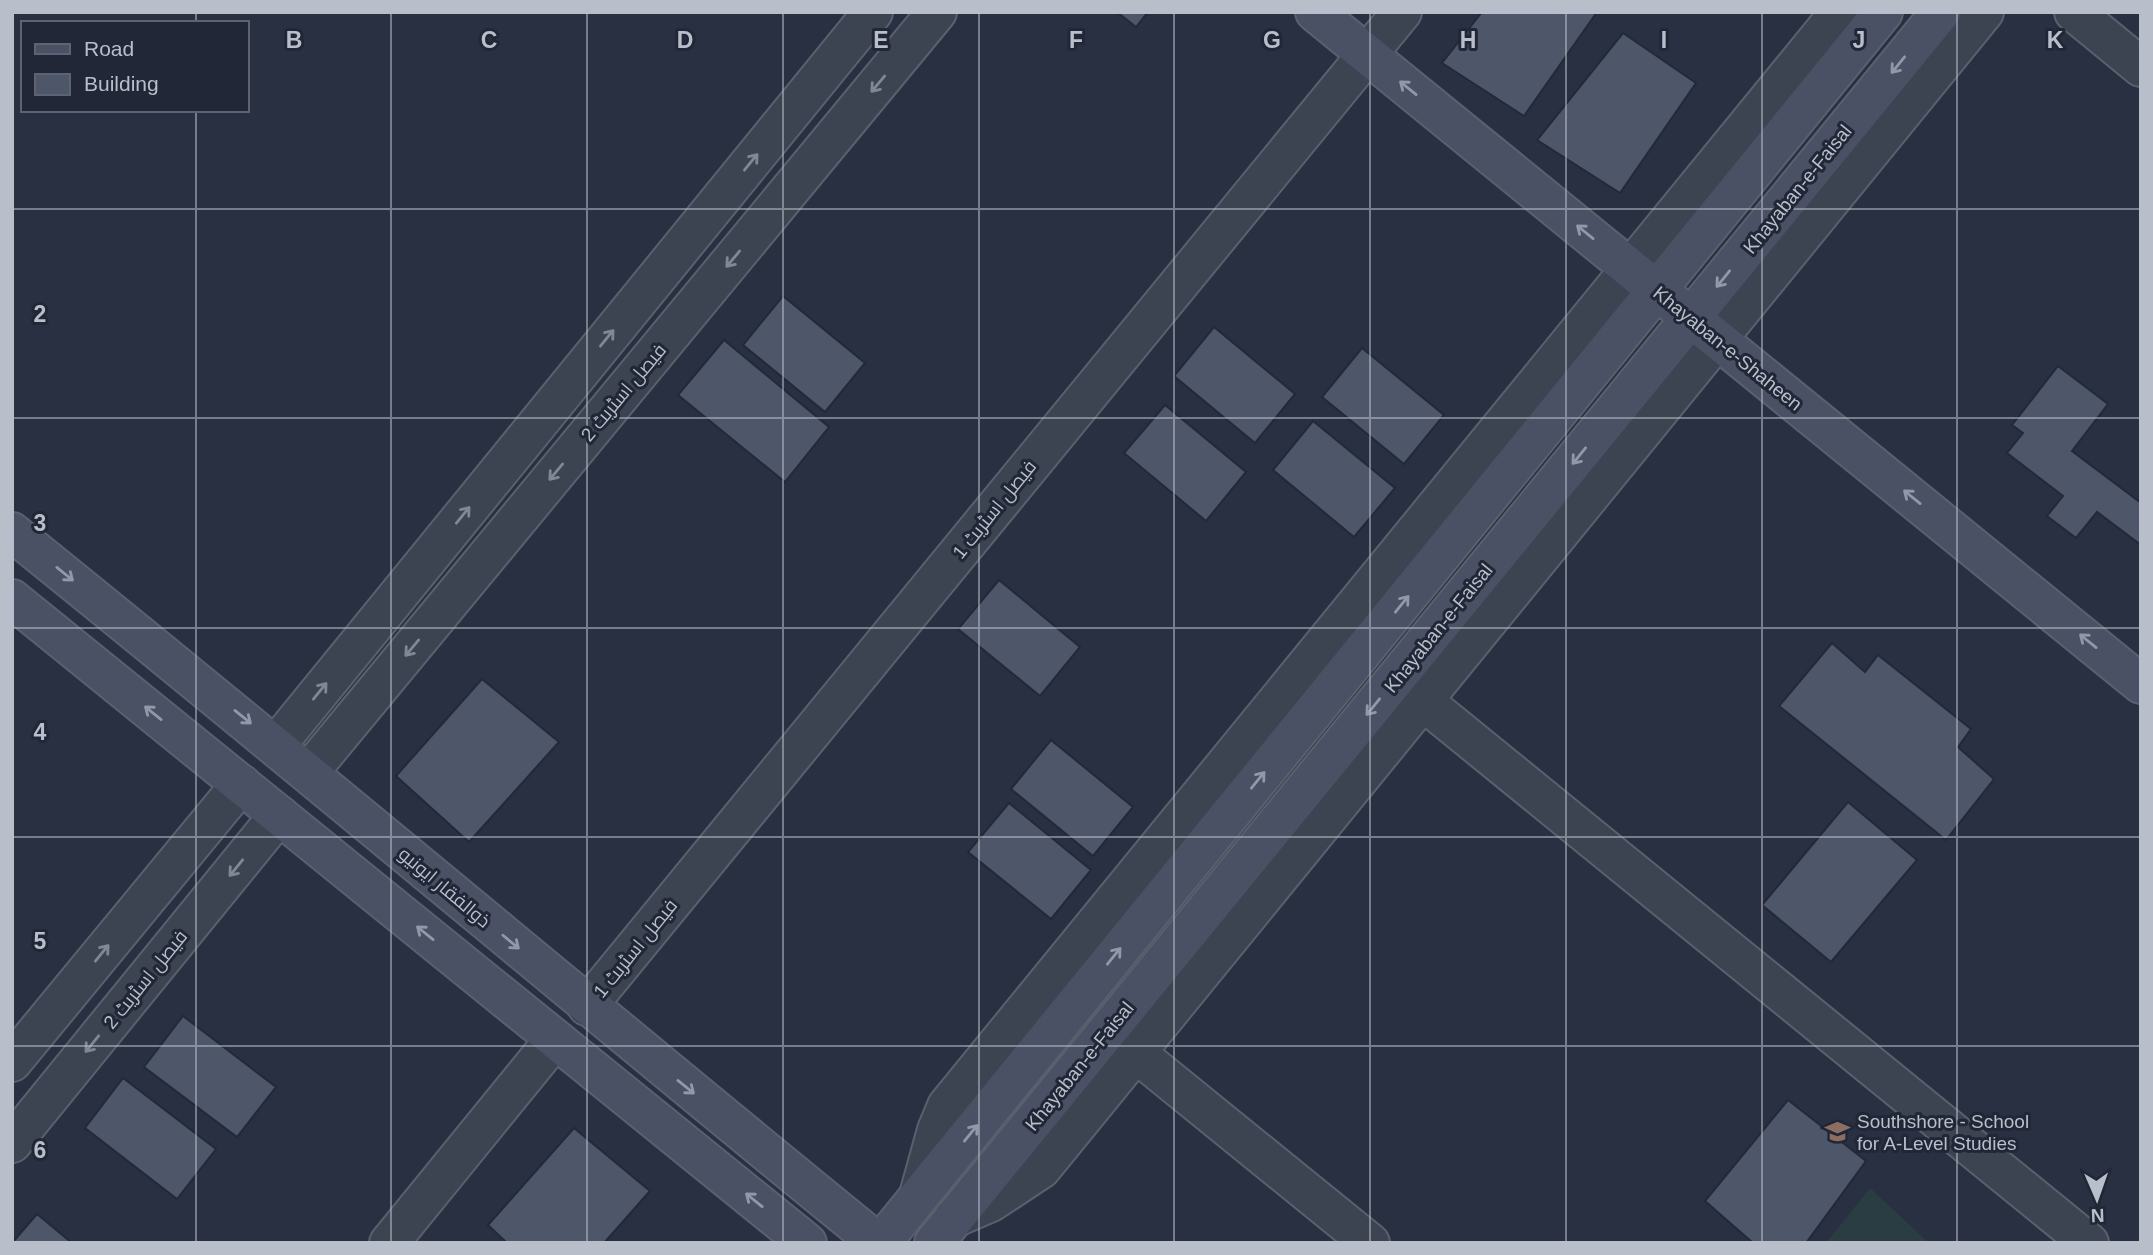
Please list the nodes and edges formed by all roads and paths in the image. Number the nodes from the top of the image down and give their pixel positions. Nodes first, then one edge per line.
1 (873, 12) edge
2 (937, 12) edge
3 (1315, 12) edge
4 (1402, 12) edge
5 (1840, 12) edge
6 (1883, 12) edge
7 (1941, 12) edge
8 (1984, 12) edge
9 (2074, 12) edge
10 (1367, 55) junction
11 (2141, 67) edge
12 (1644, 280) junction
13 (1705, 328) junction
14 (12, 532) edge
15 (12, 599) edge
16 (2141, 684) edge
17 (1423, 701) junction
18 (277, 744) junction
19 (309, 772) junction
20 (241, 784) junction
21 (279, 815) junction
22 (587, 1006) junction
23 (555, 1039) junction
24 (1136, 1053) junction
25 (12, 1062) edge
26 (12, 1143) edge
27 (944, 1231) edge
28 (389, 1243) edge
29 (807, 1243) edge
30 (880, 1243) edge
31 (1370, 1243) edge
32 (2089, 1243) edge

18 -> 1 street
2 -> 19 street, فیصل اسٹریٹ 2
3 - 10 main road, Khayaban-e-Shaheen
4 - 10 street, فیصل اسٹریٹ 1
5 - 12 street
6 - 12 main road
7 -> 13 main road, Khayaban-e-Faisal
8 - 13 street
9 - 11 street
12 -> 10 main road, Khayaban-e-Shaheen
10 - 22 street, فیصل اسٹریٹ 1
12 - 13 main road, Khayaban-e-Shaheen
12 - 30 main road
16 -> 13 main road, Khayaban-e-Shaheen
13 - 17 street
13 -> 27 main road, Khayaban-e-Faisal
14 -> 18 main road, ذوالفقار ایونیو
20 -> 15 main road
17 - 24 street
17 - 32 street
18 - 19 main road, ذوالفقار ایونیو
19 -> 22 main road, ذوالفقار ایونیو
20 - 21 main road
25 -> 20 street
23 -> 21 main road
21 -> 26 street, فیصل اسٹریٹ 2
22 -> 30 main road, ذوالفقار ایونیو
23 - 28 street
29 -> 23 main road
24 - 27 street
24 - 31 street

